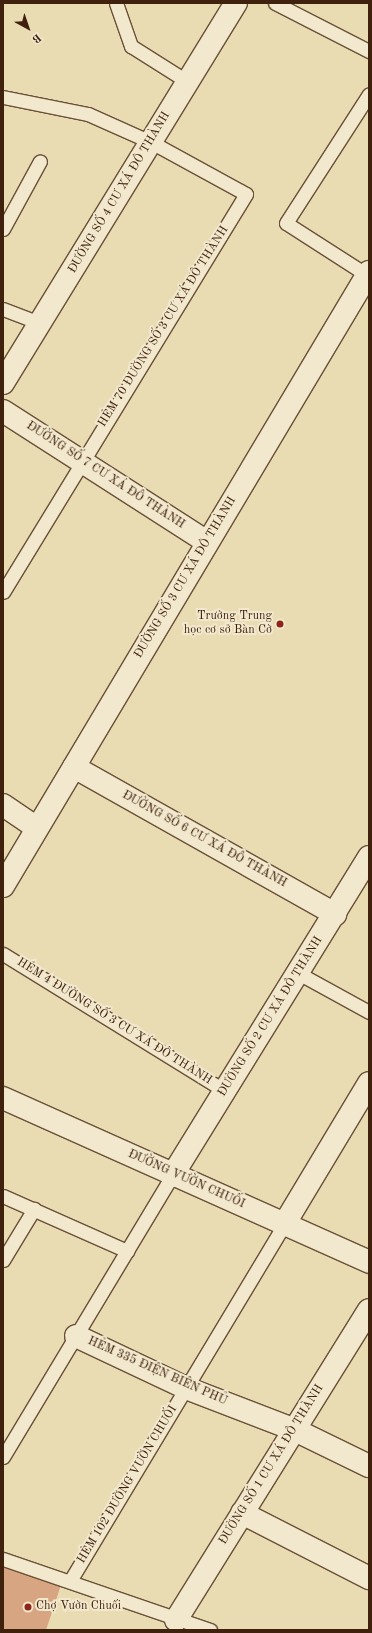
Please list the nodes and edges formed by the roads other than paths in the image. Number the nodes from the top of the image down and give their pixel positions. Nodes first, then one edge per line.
1 (116, 3) edge
2 (236, 3) edge
3 (275, 3) edge
4 (369, 51) edge
5 (188, 82) junction
6 (369, 94) edge
7 (3, 97) edge
8 (151, 142) junction
9 (40, 161) dead end
10 (3, 229) edge
11 (368, 273) edge
12 (3, 309) edge
13 (42, 324) junction
14 (3, 383) edge
15 (3, 411) edge
16 (82, 460) junction
17 (207, 542) junction
18 (3, 592) edge
19 (74, 767) junction
20 (3, 805) edge
21 (37, 828) junction
22 (369, 857) edge
23 (3, 886) edge
24 (335, 914) junction
25 (3, 954) edge
26 (298, 973) junction
27 (369, 1012) edge
28 (369, 1083) edge
29 (225, 1091) junction
30 (3, 1098) edge
31 (172, 1176) junction
32 (3, 1196) edge
33 (34, 1209) junction
34 (285, 1223) junction
35 (127, 1251) junction
36 (3, 1260) edge
37 (369, 1262) edge
38 (369, 1310) edge
39 (76, 1336) junction
40 (186, 1388) junction
41 (293, 1429) junction
42 (3, 1457) edge
43 (369, 1466) edge
44 (242, 1513) junction
45 (3, 1559) edge
46 (369, 1578) edge
47 (70, 1582) junction
48 (176, 1620) junction
49 (210, 1630) edge

1 - 5 lane
2 - 5 street, ÐƯỜNG SỐ 4 CƯ XÁ ĐÔ THÀNH
3 - 4 lane
5 - 8 street, ÐƯỜNG SỐ 4 CƯ XÁ ĐÔ THÀNH
6 - 11 lane
7 - 8 lane
8 - 13 street, ÐƯỜNG SỐ 4 CƯ XÁ ĐÔ THÀNH
8 - 16 lane, HẺM 70 ÐƯỜNG SỐ 3 CƯ XÁ ĐÔ THÀNH
9 - 10 lane
11 - 17 street, ÐƯỜNG SỐ 3 CƯ XÁ ĐÔ THÀNH
12 - 13 lane
13 - 14 street, ÐƯỜNG SỐ 4 CƯ XÁ ĐÔ THÀNH
15 - 16 street, ĐƯỜNG SỐ 7 CƯ XÁ ĐÔ THÀNH
16 - 17 street, ĐƯỜNG SỐ 7 CƯ XÁ ĐÔ THÀNH
16 - 18 lane, HẺM 70 ÐƯỜNG SỐ 3 CƯ XÁ ĐÔ THÀNH
17 - 19 street, ÐƯỜNG SỐ 3 CƯ XÁ ĐÔ THÀNH
19 - 21 street, ÐƯỜNG SỐ 3 CƯ XÁ ĐÔ THÀNH
19 - 24 street, ĐƯỜNG SỐ 6 CƯ XÁ ĐÔ THÀNH
20 - 21 street
21 - 23 street, ÐƯỜNG SỐ 3 CƯ XÁ ĐÔ THÀNH
22 - 24 street, ÐƯỜNG SỐ 2 CƯ XÁ ĐÔ THÀNH
24 - 26 street, ÐƯỜNG SỐ 2 CƯ XÁ ĐÔ THÀNH
25 - 29 lane, HẺM 4 ÐƯỜNG SỐ 3 CƯ XÁ ĐÔ THÀNH
26 - 27 lane
26 - 29 street, ÐƯỜNG SỐ 2 CƯ XÁ ĐÔ THÀNH
28 - 34 street
29 - 31 street, ÐƯỜNG SỐ 2 CƯ XÁ ĐÔ THÀNH
30 - 31 street, ĐƯỜNG VƯỜN CHUỐI
31 - 34 street, ĐƯỜNG VƯỜN CHUỐI
31 - 35 lane
32 - 33 lane
33 - 35 lane
33 - 36 lane
34 - 37 street, ĐƯỜNG VƯỜN CHUỐI
34 - 40 lane, HẺM 102 ĐƯỜNG VƯỜN CHUỐI
35 - 39 lane
38 - 41 street, ÐƯỜNG SỐ 1 CƯ XÁ ĐÔ THÀNH
39 - 40 street, HẺM 335 ĐIỆN BIÊN PHỦ
39 - 42 lane
40 - 41 street, HẺM 335 ĐIỆN BIÊN PHỦ
40 - 47 lane, HẺM 102 ĐƯỜNG VƯỜN CHUỐI
41 - 43 street, HẺM 335 ĐIỆN BIÊN PHỦ
41 - 44 street, ÐƯỜNG SỐ 1 CƯ XÁ ĐÔ THÀNH
44 - 46 street
44 - 48 street, ÐƯỜNG SỐ 1 CƯ XÁ ĐÔ THÀNH
45 - 47 lane
47 - 48 lane
48 - 49 lane

